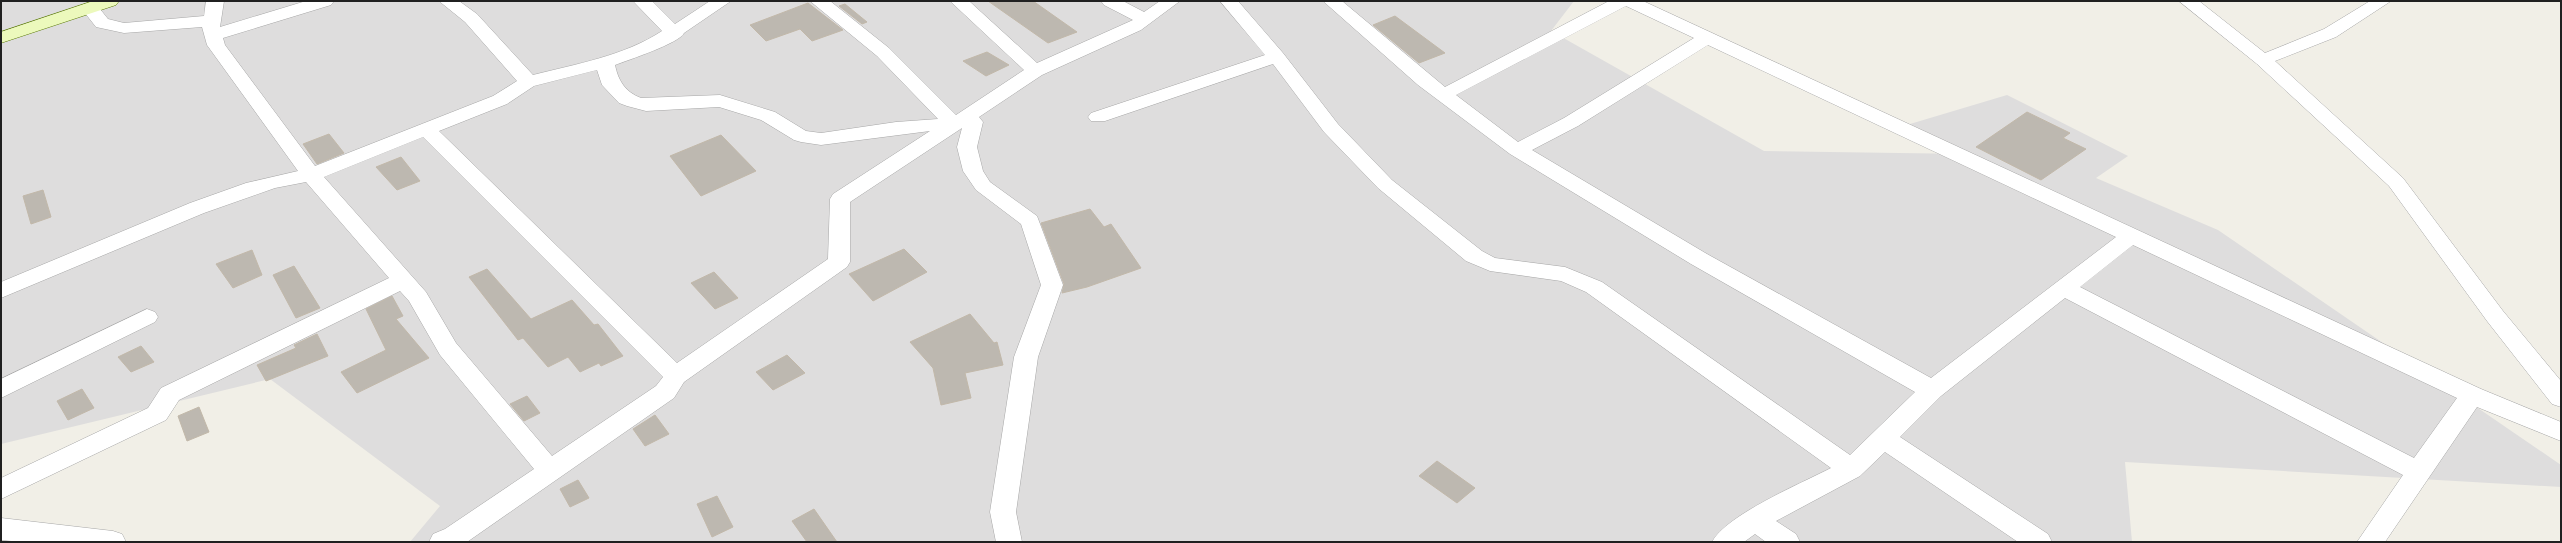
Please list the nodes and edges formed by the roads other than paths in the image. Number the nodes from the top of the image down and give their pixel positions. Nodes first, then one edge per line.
1 (110, 1) edge
2 (215, 1) edge
3 (325, 1) edge
4 (448, 1) edge
5 (642, 1) edge
6 (722, 1) edge
7 (819, 1) edge
8 (959, 1) edge
9 (1110, 1) edge
10 (1171, 1) edge
11 (1229, 1) edge
12 (1332, 1) edge
13 (1622, 1) edge
14 (1629, 1) edge
15 (2188, 1) edge
16 (2347, 1) edge
17 (2382, 1) edge
18 (90, 8) junction
19 (2366, 9) junction
20 (1145, 19) junction
21 (212, 29) junction
22 (675, 34) junction
23 (1, 38) edge
24 (1706, 38) junction
25 (1277, 57) junction
26 (2263, 60) junction
27 (605, 62) junction
28 (1035, 71) junction
29 (527, 82) junction
30 (1443, 95) junction
31 (1098, 117) dead end
32 (960, 120) junction
33 (427, 130) junction
34 (1517, 150) junction
35 (311, 175) junction
36 (2132, 235) junction
37 (404, 280) junction
38 (2062, 287) junction
39 (1, 290) edge
40 (147, 317) dead end
41 (676, 376) junction
42 (1, 389) edge
43 (1932, 390) junction
44 (2472, 395) junction
45 (2561, 398) edge
46 (2561, 432) edge
47 (1883, 438) junction
48 (1851, 469) junction
49 (550, 471) junction
50 (2419, 472) junction
51 (1, 489) edge
52 (1754, 520) junction
53 (1, 529) edge
54 (113, 542) edge
55 (442, 542) edge
56 (1009, 542) edge
57 (1725, 542) edge
58 (1787, 542) edge
59 (2039, 542) edge
60 (2370, 542) edge

1 - 18 street
2 - 21 street
3 - 21 street
4 - 29 street
5 - 22 street
6 - 22 street
7 - 32 street
8 - 28 street
9 - 20 street
10 - 20 street
11 - 25 street
12 - 30 street
13 - 30 street
14 - 24 street
15 - 26 street
16 - 19 street
17 - 19 street
18 - 21 street
18 - 23 street
19 - 26 street
20 - 28 street
21 - 35 street
22 - 27 street
24 - 34 street
24 - 36 street
25 - 31 street
25 - 48 street
26 - 45 street
27 - 29 street
27 - 32 street
28 - 32 street
29 - 33 street
30 - 34 street
32 - 41 street
32 - 56 street
33 - 35 street
33 - 41 street
34 - 43 street
35 - 37 street
35 - 39 street
36 - 38 street
36 - 44 street
37 - 49 street
37 - 51 street
38 - 43 street
38 - 50 street
40 - 42 street
41 - 49 street
43 - 47 street
44 - 46 street
44 - 50 street
47 - 48 street
47 - 59 street
48 - 52 street
49 - 55 street
50 - 60 street
52 - 57 street
52 - 58 street
53 - 54 street

